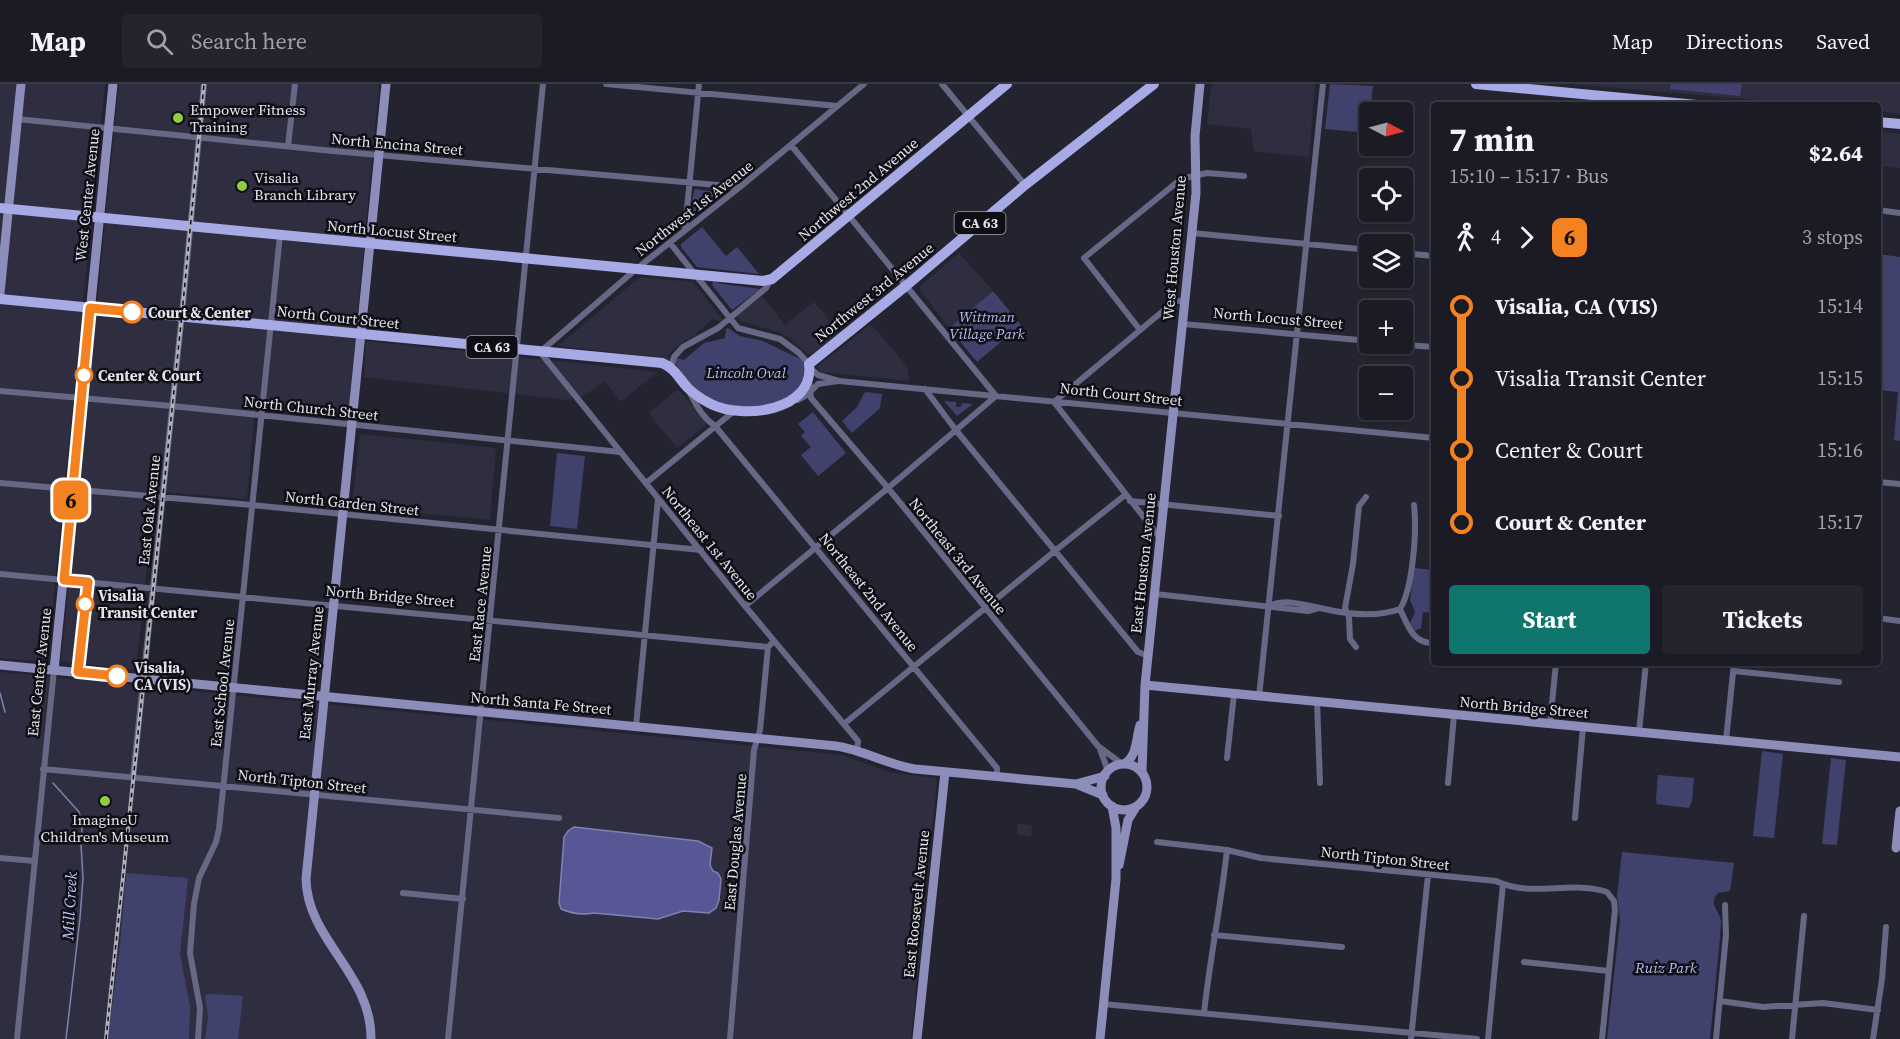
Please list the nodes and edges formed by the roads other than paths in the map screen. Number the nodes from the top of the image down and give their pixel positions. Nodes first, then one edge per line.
1 (21, 84) edge
2 (113, 84) edge
3 (204, 84) edge
4 (295, 84) edge
5 (386, 84) edge
6 (543, 84) edge
7 (606, 84) edge
8 (699, 84) edge
9 (864, 84) edge
10 (942, 84) edge
11 (1007, 84) edge
12 (1200, 84) edge
13 (1323, 84) edge
14 (1476, 84) edge
15 (1152, 85) edge
16 (1535, 87) edge
17 (698, 93) junction
18 (1670, 102) edge
19 (837, 106) junction
20 (969, 116) junction
21 (17, 119) junction
22 (1881, 122) edge
23 (1900, 124) edge
24 (108, 127) junction
25 (198, 136) junction
26 (790, 145) junction
27 (288, 146) junction
28 (379, 155) junction
29 (535, 169) junction
30 (1196, 174) junction
31 (1244, 177) dead end
32 (690, 183) junction
33 (1025, 185) junction
34 (740, 187) junction
35 (4, 209) edge
36 (1881, 210) edge
37 (1900, 213) edge
38 (849, 216) junction
39 (99, 218) junction
40 (190, 228) junction
41 (685, 231) junction
42 (1192, 233) junction
43 (280, 235) junction
44 (670, 243) junction
45 (369, 244) junction
46 (1306, 245) junction
47 (1359, 249) edge
48 (1413, 254) edge
49 (1431, 256) edge
50 (526, 258) junction
51 (635, 270) junction
52 (695, 275) junction
53 (772, 279) junction
54 (907, 285) junction
55 (0, 293) edge
56 (0, 299) edge
57 (1185, 301) junction
58 (90, 308) junction
59 (182, 317) junction
60 (729, 318) junction
61 (1183, 324) junction
62 (271, 325) junction
63 (1140, 330) junction
64 (362, 334) junction
65 (1297, 335) junction
66 (1359, 340) edge
67 (1413, 345) edge
68 (1431, 347) edge
69 (517, 350) junction
70 (540, 352) junction
71 (671, 368) junction
72 (809, 370) junction
73 (839, 381) junction
74 (688, 388) junction
75 (812, 389) junction
76 (925, 389) junction
77 (0, 391) edge
78 (996, 396) junction
79 (803, 397) junction
80 (82, 398) junction
81 (811, 398) junction
82 (1054, 402) junction
83 (782, 404) junction
84 (172, 406) junction
85 (733, 412) junction
86 (1173, 415) junction
87 (262, 416) junction
88 (352, 424) junction
89 (1288, 425) junction
90 (715, 426) junction
91 (955, 429) junction
92 (1431, 438) edge
93 (508, 440) junction
94 (620, 452) junction
95 (1881, 482) edge
96 (0, 483) edge
97 (646, 483) junction
98 (1900, 484) edge
99 (888, 488) junction
100 (72, 489) junction
101 (1366, 496) dead end
102 (162, 498) junction
103 (1128, 498) junction
104 (658, 499) junction
105 (252, 505) junction
106 (1164, 505) junction
107 (1414, 505) dead end
108 (343, 514) junction
109 (1279, 516) junction
110 (499, 530) junction
111 (1160, 538) junction
112 (653, 545) junction
113 (816, 546) junction
114 (701, 550) junction
115 (1056, 550) junction
116 (0, 574) edge
117 (64, 580) junction
118 (153, 588) junction
119 (1155, 594) junction
120 (243, 598) junction
121 (333, 606) junction
122 (745, 606) junction
123 (1269, 606) junction
124 (984, 608) junction
125 (1400, 609) junction
126 (1347, 612) junction
127 (1881, 618) edge
128 (490, 621) junction
129 (1900, 621) edge
130 (645, 635) junction
131 (774, 640) junction
132 (1431, 643) edge
133 (768, 647) junction
134 (1356, 647) dead end
135 (1149, 657) junction
136 (0, 665) edge
137 (914, 665) junction
138 (1557, 666) edge
139 (1646, 666) edge
140 (1734, 666) edge
141 (54, 670) junction
142 (1734, 671) junction
143 (144, 679) junction
144 (1839, 682) dead end
145 (1146, 686) junction
146 (234, 687) junction
147 (1234, 694) junction
148 (323, 695) junction
149 (1259, 697) junction
150 (1317, 701) junction
151 (481, 712) junction
152 (1143, 714) junction
153 (1454, 715) junction
154 (844, 724) junction
155 (1550, 724) junction
156 (636, 726) junction
157 (1583, 727) junction
158 (1639, 732) junction
159 (758, 738) junction
160 (1726, 740) junction
161 (1098, 746) junction
162 (857, 750) junction
163 (1900, 757) edge
164 (1227, 758) dead end
165 (1122, 764) junction
166 (43, 768) junction
167 (945, 772) junction
168 (1142, 772) junction
169 (1106, 773) junction
170 (133, 777) junction
171 (998, 777) junction
172 (1320, 783) dead end
173 (1448, 783) dead end
174 (1076, 784) junction
175 (224, 785) junction
176 (315, 794) junction
177 (1103, 795) junction
178 (1112, 806) junction
179 (1136, 807) junction
180 (470, 809) junction
181 (1900, 811) edge
182 (559, 818) dead end
183 (1575, 818) dead end
184 (1157, 842) dead end
185 (1896, 848) dead end
186 (1227, 850) junction
187 (0, 858) edge
188 (35, 861) junction
189 (1428, 875) junction
190 (1116, 879) junction
191 (1503, 884) junction
192 (403, 893) dead end
193 (463, 898) junction
194 (1725, 905) dead end
195 (1804, 916) dead end
196 (1886, 927) dead end
197 (1214, 934) junction
198 (1342, 947) dead end
199 (1524, 962) dead end
200 (1609, 971) junction
201 (1720, 1001) junction
202 (1103, 1004) junction
203 (1795, 1006) junction
204 (1878, 1010) junction
205 (1204, 1013) junction
206 (1411, 1036) edge
207 (17, 1039) edge
208 (198, 1039) edge
209 (371, 1039) edge
210 (448, 1039) edge
211 (730, 1039) edge
212 (916, 1039) edge
213 (1100, 1039) edge
214 (1477, 1039) edge
215 (1488, 1039) edge
216 (1602, 1039) edge
217 (1716, 1039) edge
218 (1792, 1039) edge
219 (1873, 1039) edge

1 - 21 street
2 - 24 street, West Center Avenue
3 - 25 street, East Oak Avenue
4 - 27 street
5 - 28 street, East Murray Avenue
6 - 29 street, East Race Avenue
7 - 17 street
8 - 17 street
9 - 19 street, Northwest 1st Avenue
10 - 20 street
11 - 20 main road, Northwest 2nd Avenue
12 - 30 street, West Houston Avenue
13 - 46 street
14 - 16 main road
15 - 33 main road, Northwest 3rd Avenue / CA 63
16 - 18 main road
17 - 19 street
17 - 32 street
19 - 26 street, Northwest 1st Avenue
20 - 33 street
20 - 38 main road, Northwest 2nd Avenue
21 - 24 street, North Encina Street
21 - 35 street
22 - 23 main road
24 - 25 street, North Encina Street
24 - 39 street, West Center Avenue
25 - 27 street, North Encina Street
25 - 40 street, East Oak Avenue
26 - 34 street, Northwest 1st Avenue
26 - 38 street
27 - 28 street, North Encina Street
28 - 29 street, North Encina Street
28 - 45 street, East Murray Avenue
29 - 32 street, North Encina Street
29 - 50 street, East Race Avenue
30 - 31 street
30 - 42 street, West Houston Avenue
30 - 63 street
32 - 34 street, North Encina Street
32 - 41 street
33 - 54 main road, Northwest 3rd Avenue / CA 63
34 - 41 street, Northwest 1st Avenue
35 - 39 main road, North Locust Street
35 - 55 street
36 - 37 street
38 - 53 main road, Northwest 2nd Avenue
38 - 54 street
39 - 40 main road, North Locust Street
39 - 58 street, West Center Avenue
40 - 43 main road, North Locust Street
40 - 59 street, East Oak Avenue
41 - 44 street, Northwest 1st Avenue
42 - 46 street
42 - 57 street, West Houston Avenue
43 - 45 main road, North Locust Street
43 - 62 street, East School Avenue
44 - 51 street, Northwest 1st Avenue
44 - 52 street
45 - 50 main road, North Locust Street
45 - 64 street, East Murray Avenue
46 - 47 street
46 - 65 street
48 - 49 street
50 - 51 main road, North Locust Street
50 - 69 street, East Race Avenue
51 - 52 main road, North Locust Street
51 - 70 street, Northwest 1st Avenue
52 - 53 main road, North Locust Street
52 - 60 street
53 - 60 street, Northwest 2nd Avenue
54 - 72 main road, Northwest 3rd Avenue / CA 63
54 - 78 street
56 - 58 main road, North Court Street / CA 63
57 - 61 street, West Houston Avenue
57 - 63 street
58 - 59 main road, North Court Street / CA 63
58 - 80 street, East Center Avenue
59 - 62 main road, North Court Street / CA 63
59 - 84 street, East Oak Avenue
60 - 71 street
60 - 72 street
61 - 65 street, North Locust Street
61 - 86 street, West Houston Avenue
62 - 64 main road, North Court Street / CA 63
62 - 87 street, East School Avenue
63 - 82 street
64 - 69 main road, North Court Street / CA 63
64 - 88 street, East Murray Avenue
65 - 66 street, North Locust Street
65 - 89 street
67 - 68 street
69 - 70 main road, North Court Street / CA 63
69 - 93 street, East Race Avenue
70 - 71 main road, North Court Street / CA 63
70 - 94 street, Northeast 1st Avenue
71 - 74 main road, CA 63
72 - 73 street, North Court Street
72 - 75 street
72 - 83 main road, CA 63
73 - 75 street
73 - 76 street, North Court Street
74 - 85 main road, CA 63
74 - 90 street, Northeast 2nd Avenue
75 - 79 street
75 - 81 street
76 - 78 street, North Court Street
76 - 91 street
77 - 80 street, North Church Street
78 - 82 street, North Court Street
78 - 91 street
79 - 81 street
79 - 83 street
80 - 84 street, North Church Street
80 - 100 street, East Center Avenue
81 - 99 street, Northeast 3rd Avenue
82 - 86 street, North Court Street
82 - 103 street
83 - 85 main road, CA 63
84 - 87 street, North Church Street
84 - 102 street, East Oak Avenue
85 - 90 street
86 - 89 street, North Court Street
86 - 106 street, East Houston Avenue
87 - 88 street, North Church Street
87 - 105 street, East School Avenue
88 - 93 street, North Church Street
88 - 108 street, East Murray Avenue
89 - 92 street, North Court Street
89 - 109 street
90 - 97 street
90 - 113 street, Northeast 2nd Avenue
91 - 99 street
91 - 115 street
93 - 94 street, North Church Street
93 - 110 street, East Race Avenue
94 - 97 street, Northeast 1st Avenue
95 - 98 street
96 - 100 street, North Garden Street
97 - 104 street, Northeast 1st Avenue
99 - 113 street
99 - 124 street, Northeast 3rd Avenue
100 - 102 street, North Garden Street
100 - 117 street, East Center Avenue
101 - 126 street
102 - 105 street, North Garden Street
102 - 118 street, East Oak Avenue
103 - 106 street
103 - 111 street
103 - 115 street
104 - 112 street
104 - 114 street, Northeast 1st Avenue
105 - 108 street, North Garden Street
105 - 120 street, East School Avenue
106 - 109 street
106 - 111 street, East Houston Avenue
107 - 125 street
108 - 110 street, North Garden Street
108 - 121 street, East Murray Avenue
109 - 123 street
110 - 112 street, North Garden Street
110 - 128 street, East Race Avenue
111 - 119 street, East Houston Avenue
112 - 114 street, North Garden Street
112 - 130 street
113 - 122 street
113 - 137 street, Northeast 2nd Avenue
114 - 122 street, Northeast 1st Avenue
115 - 124 street
115 - 135 street
116 - 117 street, North Bridge Street
117 - 118 street, North Bridge Street
117 - 141 street, East Center Avenue
118 - 120 street, North Bridge Street
118 - 143 street, East Oak Avenue
119 - 123 street
119 - 135 street, East Houston Avenue
120 - 121 street, North Bridge Street
120 - 146 street, East School Avenue
121 - 128 street, North Bridge Street
121 - 148 street, East Murray Avenue
122 - 131 street, Northeast 1st Avenue
123 - 126 street
123 - 149 street
124 - 137 street
124 - 161 street, Northeast 3rd Avenue
125 - 126 street
125 - 132 street
126 - 134 street
127 - 129 street
128 - 130 street, North Bridge Street
128 - 151 street, East Race Avenue
130 - 133 street, North Bridge Street
130 - 156 street
131 - 133 street
131 - 154 street, Northeast 1st Avenue
133 - 159 street, East Douglas Avenue
135 - 145 street, East Houston Avenue
136 - 141 street, North Santa Fe Street
137 - 154 street
137 - 171 street, Northeast 2nd Avenue
138 - 155 street
139 - 158 street
140 - 142 street
141 - 143 street, North Santa Fe Street
141 - 166 street, East Center Avenue
142 - 144 street
142 - 160 street
143 - 146 street, North Santa Fe Street
143 - 170 street, East Oak Avenue
145 - 147 street, North Bridge Street
145 - 152 street, East Houston Avenue
146 - 148 street, North Santa Fe Street
146 - 175 street, East School Avenue
147 - 149 street, North Bridge Street
147 - 164 street
148 - 151 street, North Santa Fe Street
148 - 176 street, East Murray Avenue
149 - 150 street, North Bridge Street
150 - 153 street, North Bridge Street
150 - 172 street
151 - 156 street, North Santa Fe Street
151 - 180 street, East Race Avenue
152 - 165 street, East Houston Avenue
152 - 168 street, East Houston Avenue
153 - 155 street, North Bridge Street
153 - 173 street
154 - 162 street, Northeast 1st Avenue
155 - 157 street, North Bridge Street
156 - 159 street, North Santa Fe Street
157 - 158 street, North Bridge Street
157 - 183 street
158 - 160 street, North Bridge Street
159 - 162 street, North Santa Fe Street
159 - 211 street, East Douglas Avenue
160 - 163 street, North Bridge Street
161 - 165 street, Northeast 3rd Avenue
161 - 169 street, Northeast 3rd Avenue
162 - 167 street, North Santa Fe Street
165 - 168 street
165 - 169 street
166 - 170 street, North Tipton Street
166 - 188 street, East Center Avenue
167 - 171 street, North Santa Fe Street
167 - 212 street, East Roosevelt Avenue
168 - 179 street
169 - 174 street, North Santa Fe Street
169 - 177 street
170 - 175 street, North Tipton Street
171 - 174 street, North Santa Fe Street
174 - 177 street, North Santa Fe Street
175 - 176 street, North Tipton Street
175 - 208 street, East School Avenue
176 - 180 street, North Tipton Street
176 - 209 street, East Murray Avenue
177 - 178 street
178 - 179 street
178 - 190 street
179 - 190 street
180 - 182 street, North Tipton Street
180 - 193 street, East Race Avenue
181 - 185 street
184 - 186 street, North Tipton Street
186 - 189 street, North Tipton Street
186 - 197 street
187 - 188 street
188 - 207 street, East Center Avenue
189 - 191 street, North Tipton Street
189 - 206 street
190 - 202 street
191 - 200 street, North Tipton Street
191 - 215 street
192 - 193 street
193 - 210 street, East Race Avenue
194 - 201 street
195 - 203 street
196 - 204 street
197 - 198 street
197 - 205 street
199 - 200 street
200 - 216 street
201 - 203 street
201 - 217 street
202 - 205 street
202 - 213 street
203 - 204 street
203 - 218 street
204 - 219 street
205 - 206 street
206 - 214 street

